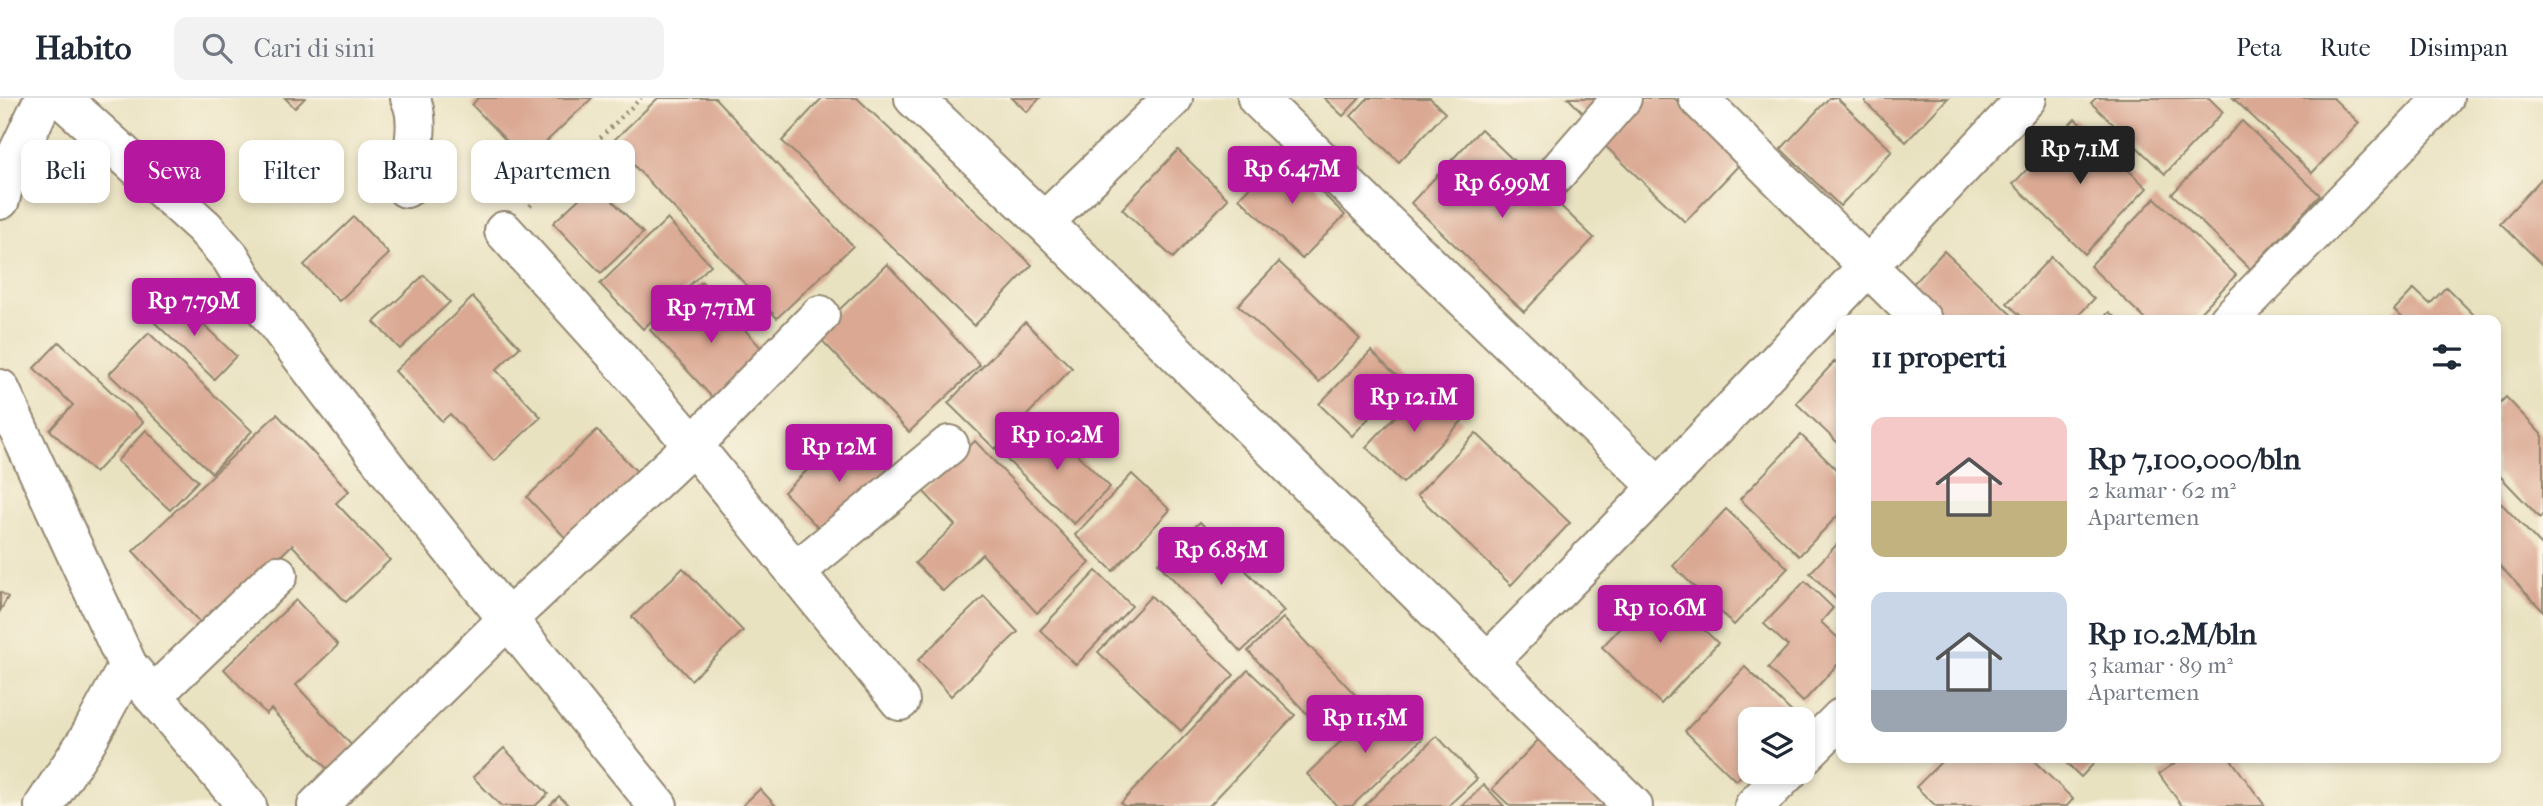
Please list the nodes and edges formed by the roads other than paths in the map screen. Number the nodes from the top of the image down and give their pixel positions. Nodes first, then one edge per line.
1 (44, 98) edge
2 (61, 98) edge
3 (410, 98) edge
4 (914, 98) edge
5 (1173, 98) edge
6 (1256, 98) edge
7 (1622, 98) edge
8 (1698, 98) edge
9 (2027, 98) edge
10 (2444, 98) edge
11 (414, 140) edge
12 (1554, 176) dead end
13 (0, 200) edge
14 (1044, 222) junction
15 (504, 231) road end
16 (1868, 267) junction
17 (820, 315) dead end
18 (1917, 315) edge
19 (2234, 315) edge
20 (0, 389) edge
21 (693, 445) junction
22 (948, 445) dead end
23 (1659, 486) junction
24 (795, 572) junction
25 (278, 575) dead end
26 (507, 620) junction
27 (1489, 661) junction
28 (128, 666) junction
29 (153, 695) junction
30 (900, 701) dead end
31 (1836, 723) edge
32 (1815, 744) edge
33 (1776, 784) edge
34 (44, 806) edge
35 (247, 806) edge
36 (317, 806) edge
37 (658, 806) edge
38 (1633, 806) edge
39 (1754, 806) edge

1 - 13 street
2 - 26 street
3 - 11 street
4 - 14 street
5 - 14 street
6 - 23 street
7 - 12 street
8 - 16 street
9 - 16 street
10 - 19 street
14 - 27 street
15 - 21 street
16 - 18 street
16 - 23 street
17 - 21 street
20 - 28 street
21 - 24 street
21 - 26 street
22 - 24 street
23 - 27 street
24 - 30 street
25 - 29 street
26 - 36 street
26 - 37 street
27 - 38 street
28 - 29 street
28 - 34 street
29 - 35 street
31 - 32 street
33 - 39 street

